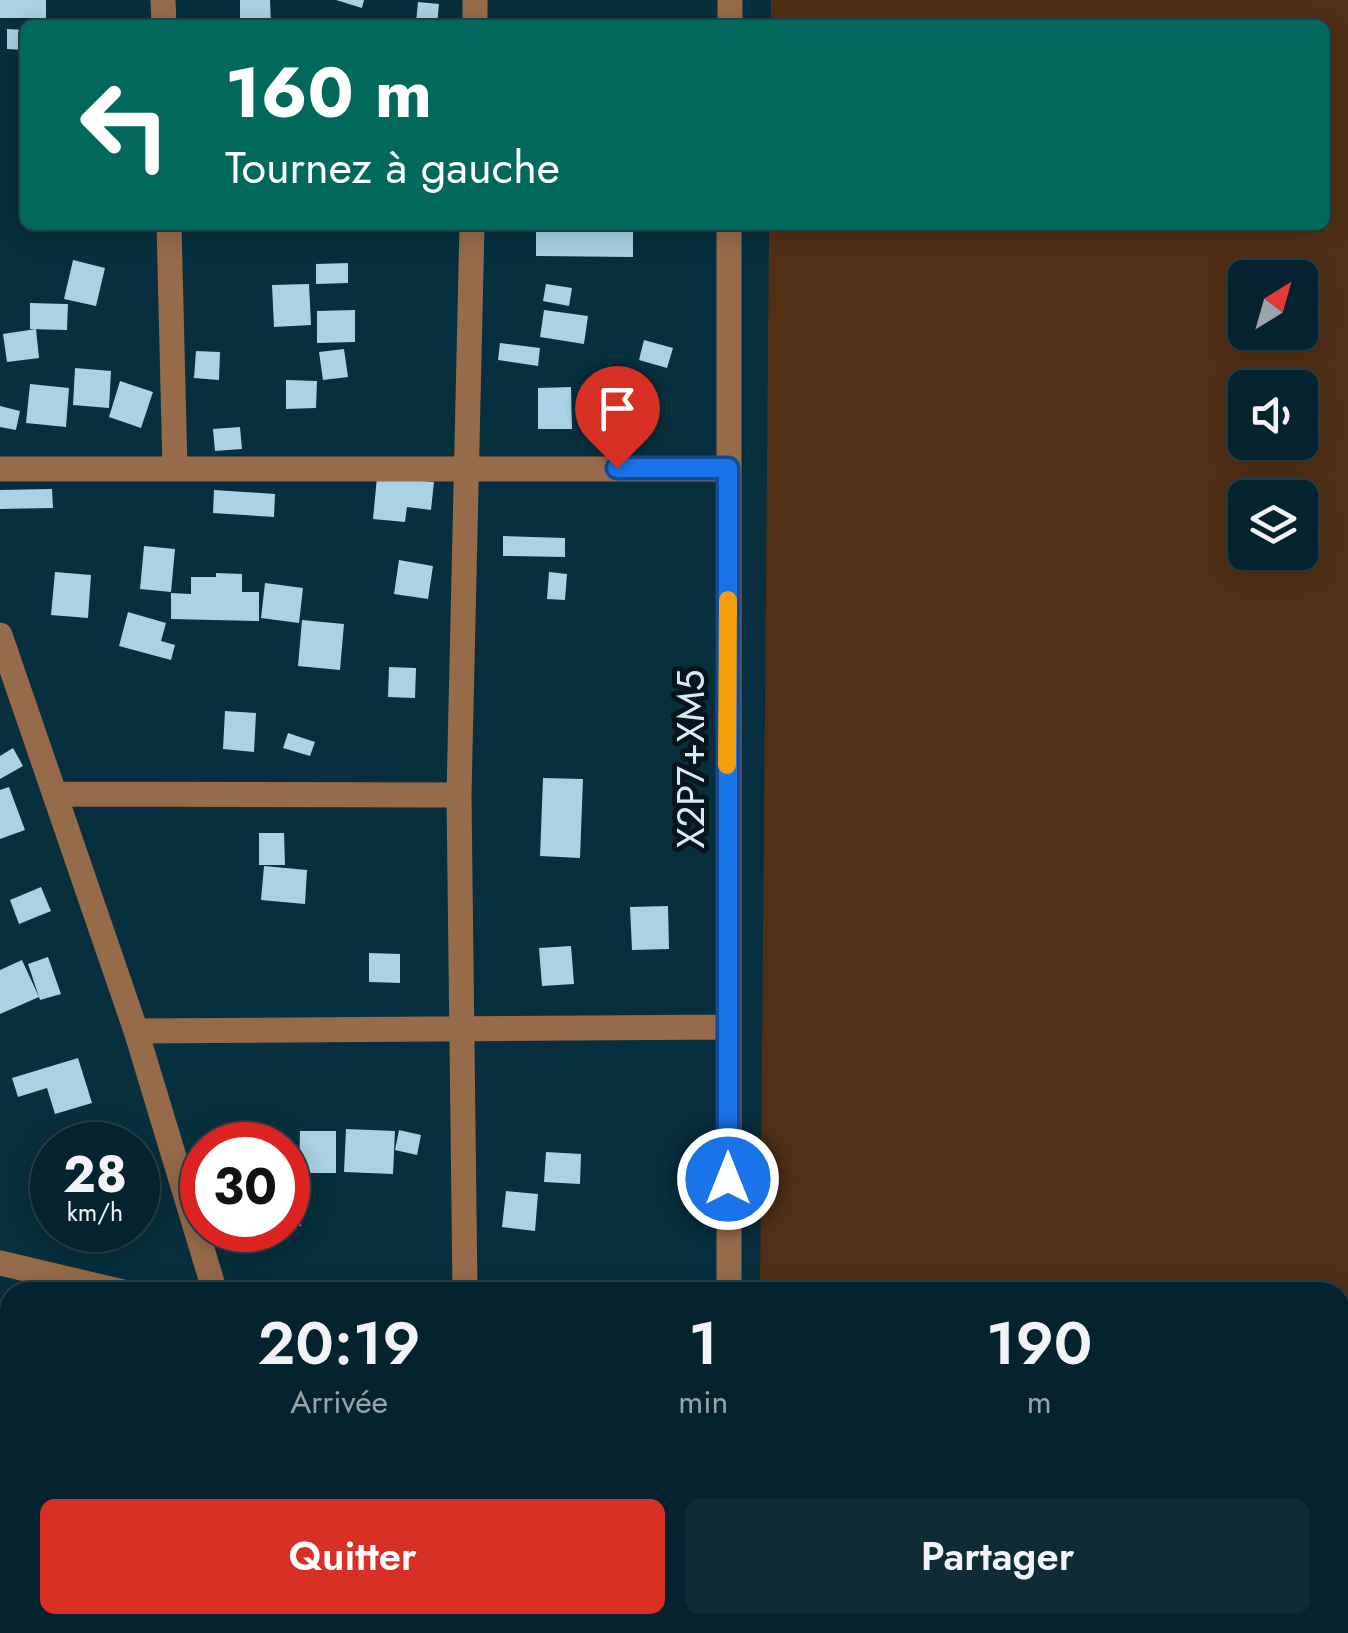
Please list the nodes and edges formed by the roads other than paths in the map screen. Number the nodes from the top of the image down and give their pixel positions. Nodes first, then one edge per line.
1 (169, 230) edge
2 (472, 230) edge
3 (729, 230) edge
4 (0, 468) edge
5 (469, 468) junction
6 (728, 468) junction
7 (176, 469) junction
8 (0, 635) edge
9 (56, 794) junction
10 (459, 796) junction
11 (727, 1028) junction
12 (463, 1029) junction
13 (136, 1031) junction
14 (0, 1264) edge
15 (78, 1282) edge
16 (212, 1282) edge
17 (466, 1282) edge
18 (729, 1282) edge

1 - 7 street
2 - 5 street
3 - 6 street, X2P7+XM5
4 - 7 street
5 - 6 street
5 - 7 street
5 - 10 street
6 - 11 street, X2P7+XM5
8 - 9 street
9 - 10 street
9 - 13 street
10 - 12 street
11 - 12 street
11 - 18 street, X2P7+XM5
12 - 13 street
12 - 17 street
13 - 16 street
14 - 15 street

